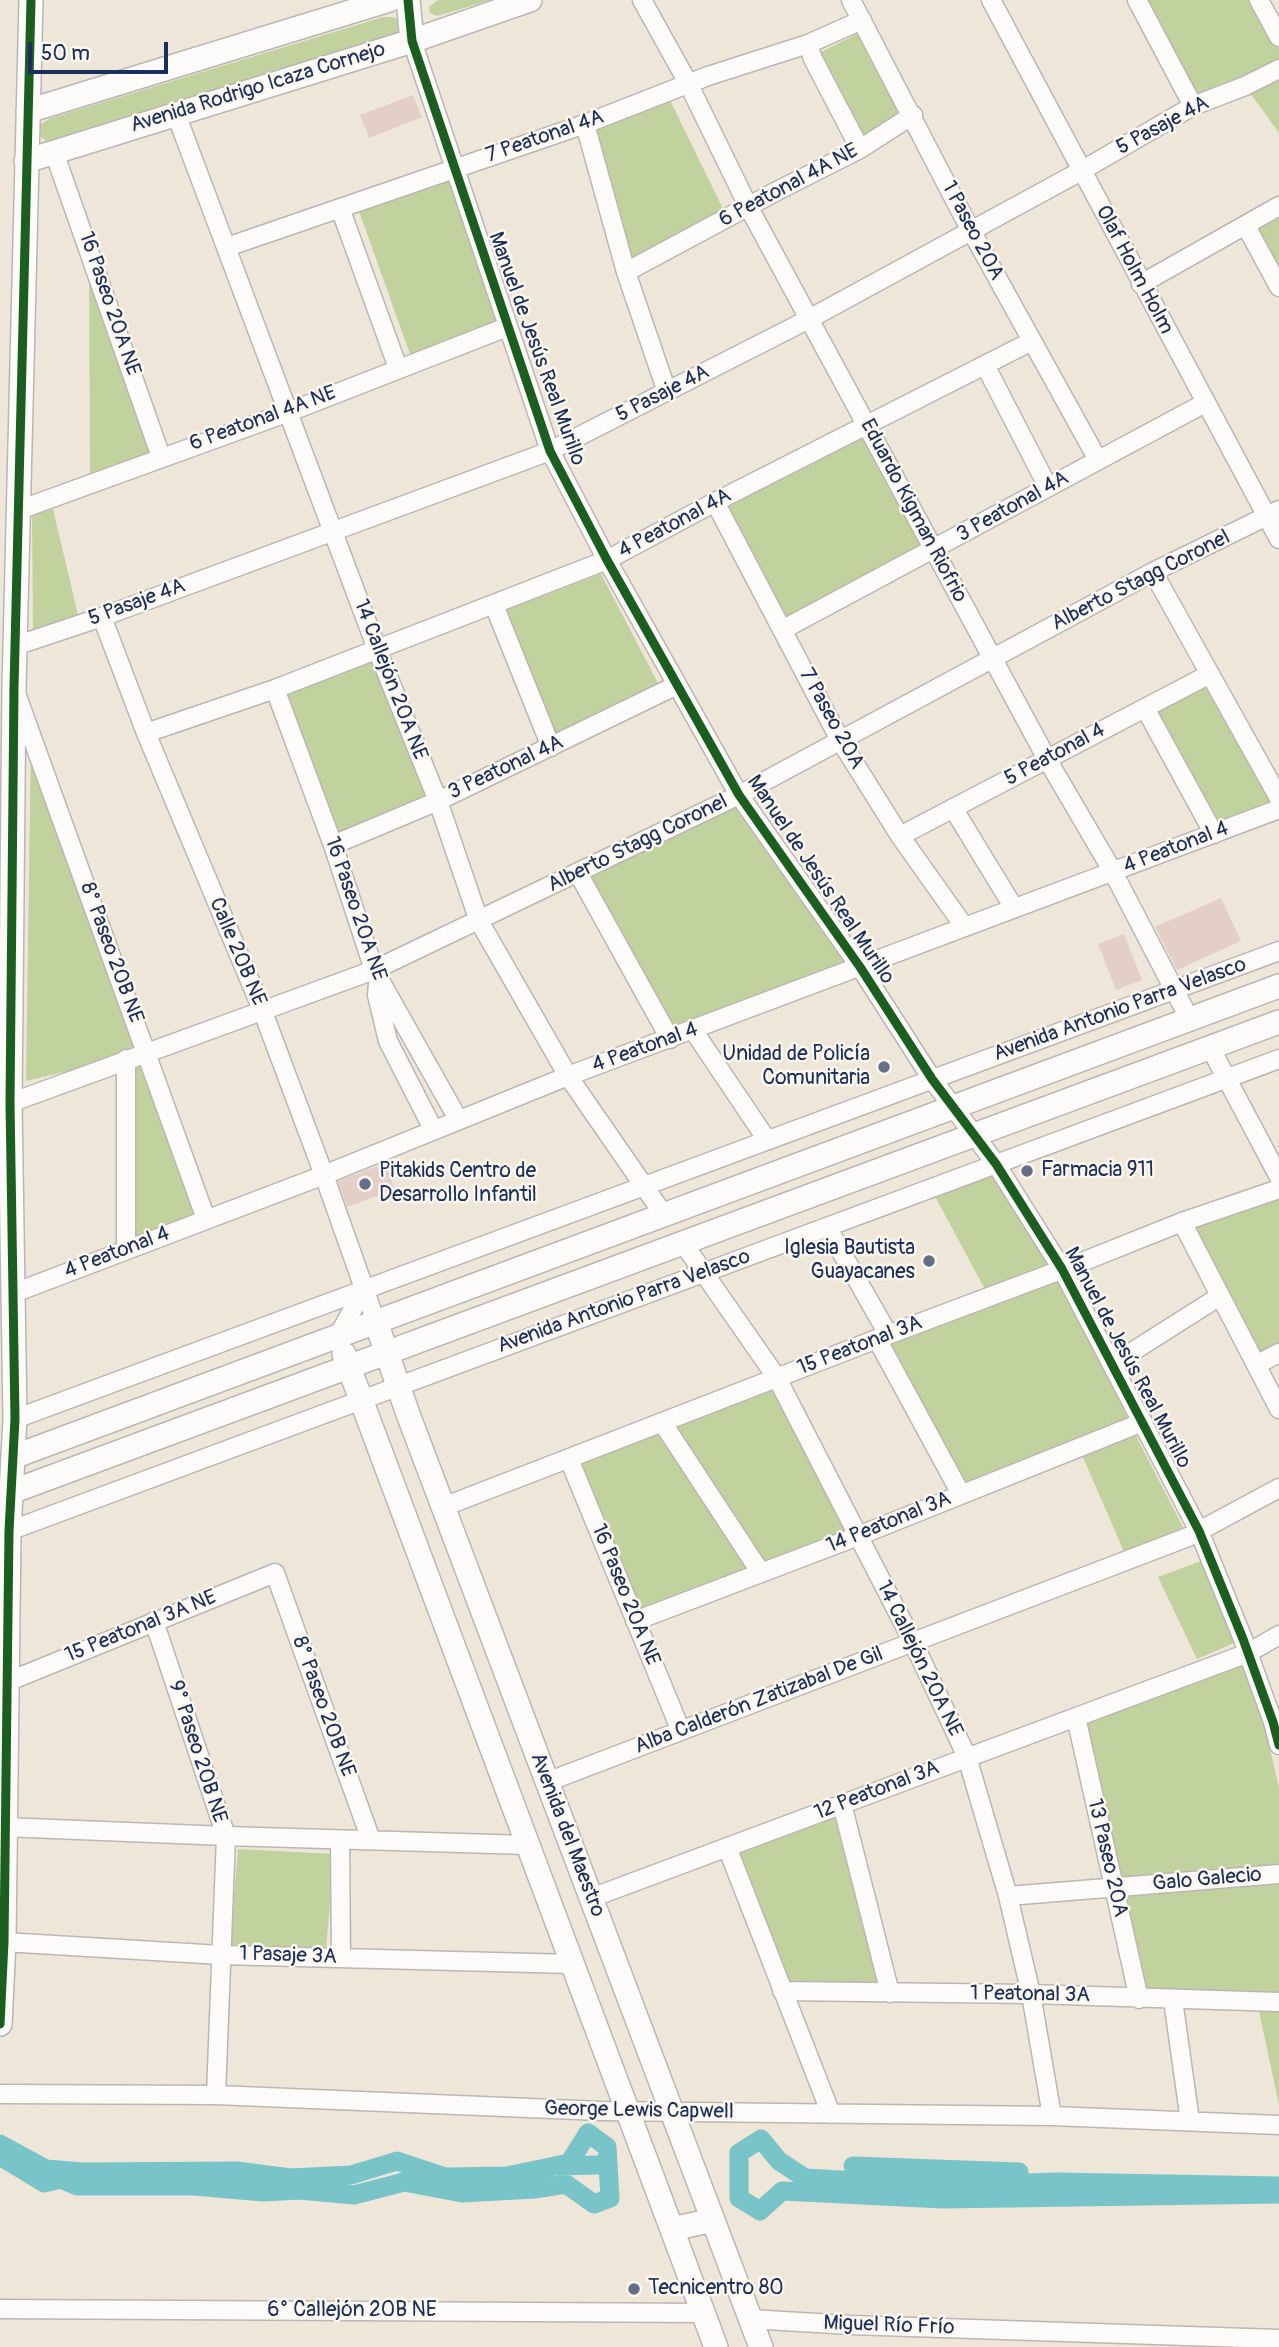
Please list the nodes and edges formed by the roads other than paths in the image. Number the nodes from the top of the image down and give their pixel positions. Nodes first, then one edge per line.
1 (32, 0) edge
2 (389, 0) edge
3 (408, 0) edge
4 (530, 0) edge
5 (642, 0) edge
6 (851, 0) edge
7 (991, 0) edge
8 (1137, 0) edge
9 (1259, 0) edge
10 (862, 20) junction
11 (1279, 37) edge
12 (412, 41) junction
13 (808, 44) junction
14 (1279, 69) edge
15 (688, 83) junction
16 (1193, 106) junction
17 (28, 111) junction
18 (176, 114) junction
19 (913, 116) junction
20 (584, 124) junction
21 (860, 149) junction
22 (54, 152) junction
23 (26, 161) junction
24 (454, 169) junction
25 (1081, 171) junction
26 (1279, 205) edge
27 (748, 206) junction
28 (340, 208) junction
29 (1246, 226) junction
30 (971, 230) junction
31 (227, 247) junction
32 (626, 272) junction
33 (1141, 284) junction
34 (1279, 287) edge
35 (809, 319) junction
36 (507, 327) junction
37 (1031, 341) junction
38 (985, 365) junction
39 (398, 368) junction
40 (667, 392) junction
41 (1205, 403) junction
42 (289, 412) junction
43 (866, 425) junction
44 (550, 451) junction
45 (162, 457) junction
46 (1098, 460) junction
47 (1048, 487) junction
48 (715, 502) junction
49 (19, 510) junction
50 (1273, 514) edge
51 (332, 530) junction
52 (1279, 540) edge
53 (934, 550) junction
54 (607, 560) junction
55 (1153, 572) junction
56 (494, 605) junction
57 (102, 617) junction
58 (782, 630) junction
59 (15, 646) junction
60 (377, 649) junction
61 (992, 658) junction
62 (1210, 674) junction
63 (677, 685) junction
64 (14, 687) junction
65 (275, 689) junction
66 (1145, 708) junction
67 (146, 733) junction
68 (840, 740) junction
69 (551, 747) junction
70 (1047, 759) junction
71 (739, 795) junction
72 (1279, 798) edge
73 (438, 801) junction
74 (953, 808) junction
75 (1279, 809) edge
76 (1214, 834) junction
77 (900, 836) junction
78 (333, 845) junction
79 (1113, 872) junction
80 (578, 873) junction
81 (1014, 908) junction
82 (479, 921) junction
83 (964, 926) junction
84 (1279, 951) edge
85 (860, 967) junction
86 (376, 975) junction
87 (1279, 986) edge
88 (1174, 989) junction
89 (263, 1013) junction
90 (1190, 1020) junction
91 (1279, 1022) edge
92 (693, 1030) junction
93 (670, 1039) junction
94 (1210, 1047) junction
95 (147, 1053) junction
96 (126, 1059) junction
97 (1279, 1059) edge
98 (568, 1076) junction
99 (932, 1079) junction
100 (1227, 1079) junction
101 (10, 1102) junction
102 (953, 1108) junction
103 (458, 1119) junction
104 (433, 1129) junction
105 (973, 1135) junction
106 (767, 1140) junction
107 (996, 1164) junction
108 (324, 1175) junction
109 (1279, 1177) edge
110 (643, 1186) junction
111 (1279, 1189) edge
112 (664, 1215) junction
113 (206, 1219) junction
114 (1182, 1222) junction
115 (827, 1227) junction
116 (683, 1243) junction
117 (126, 1249) junction
118 (1062, 1269) junction
119 (704, 1273) junction
120 (365, 1289) junction
121 (14, 1293) junction
122 (1220, 1296) junction
123 (376, 1322) junction
124 (338, 1336) junction
125 (883, 1337) junction
126 (387, 1353) junction
127 (1279, 1353) edge
128 (1114, 1364) junction
129 (1256, 1365) junction
130 (349, 1368) junction
131 (777, 1378) junction
132 (399, 1387) junction
133 (362, 1401) junction
134 (1279, 1409) edge
135 (15, 1419) junction
136 (662, 1422) junction
137 (1143, 1422) junction
138 (13, 1457) junction
139 (569, 1458) junction
140 (1279, 1488) edge
141 (11, 1492) junction
142 (961, 1494) junction
143 (443, 1507) junction
144 (9, 1531) junction
145 (1199, 1531) junction
146 (858, 1536) junction
147 (275, 1573) joint
148 (761, 1573) junction
149 (154, 1621) junction
150 (635, 1621) junction
151 (1279, 1635) edge
152 (913, 1642) junction
153 (1248, 1653) junction
154 (7, 1682) junction
155 (1076, 1717) junction
156 (681, 1731) junction
157 (1279, 1745) edge
158 (967, 1757) junction
159 (547, 1782) junction
160 (842, 1804) junction
161 (5, 1827) junction
162 (226, 1836) junction
163 (340, 1840) junction
164 (371, 1840) junction
165 (527, 1845) junction
166 (727, 1847) junction
167 (1279, 1874) edge
168 (1114, 1888) junction
169 (1008, 1896) junction
170 (591, 1898) junction
171 (4, 1942) junction
172 (221, 1955) junction
173 (341, 1958) junction
174 (572, 1964) junction
175 (782, 1991) junction
176 (890, 1993) junction
177 (1031, 1994) junction
178 (1139, 1999) junction
179 (1173, 2000) junction
180 (1279, 2002) edge
181 (0, 2024) edge
182 (0, 2094) edge
183 (216, 2095) junction
184 (671, 2110) junction
185 (628, 2111) junction
186 (831, 2115) junction
187 (1052, 2116) junction
188 (1190, 2121) junction
189 (1279, 2125) edge
190 (713, 2220) junction
191 (672, 2229) junction
192 (0, 2309) edge
193 (704, 2313) junction
194 (750, 2319) junction
195 (1272, 2342) edge
196 (716, 2347) edge
197 (761, 2347) edge

1 - 17 street
2 - 17 street
3 - 12 street, Manuel de Jesús Real Murillo
4 - 12 street, Avenida Rodrigo Icaza Cornejo
5 - 15 street, Eduardo Kigman Riofrio
6 - 10 street, 1 Paseo 20A
7 - 25 street, Olaf Holm Holm
8 - 16 street
9 - 11 street
10 - 13 street, 7 Peatonal 4A
10 - 19 street, 1 Paseo 20A
12 - 18 street, Avenida Rodrigo Icaza Cornejo
12 - 24 street, Manuel de Jesús Real Murillo
13 - 15 street, 7 Peatonal 4A
13 - 21 street
14 - 16 street, 5 Pasaje 4A
15 - 20 street, 7 Peatonal 4A
15 - 27 street, Eduardo Kigman Riofrio
16 - 25 street, 5 Pasaje 4A
17 - 23 street
18 - 22 street, Avenida Rodrigo Icaza Cornejo
18 - 31 street, 14 Callejón 20A NE
19 - 21 street, 6 Peatonal 4A NE
19 - 30 street, 1 Paseo 20A
20 - 24 street, 7 Peatonal 4A
20 - 32 street
21 - 27 street, 6 Peatonal 4A NE
22 - 23 street, Avenida Rodrigo Icaza Cornejo
22 - 45 street, 16 Paseo 20A NE
23 - 49 street
24 - 28 street, 7 Peatonal 4A
24 - 36 street, Manuel de Jesús Real Murillo
25 - 30 street, 5 Pasaje 4A
25 - 33 street, Olaf Holm Holm
26 - 29 street
27 - 32 street, 6 Peatonal 4A NE
27 - 35 street, Eduardo Kigman Riofrio
28 - 31 street, 7 Peatonal 4A
28 - 39 street
29 - 33 street
29 - 34 street
30 - 35 street, 5 Pasaje 4A
30 - 37 street, 1 Paseo 20A
31 - 42 street, 14 Callejón 20A NE
32 - 40 street
33 - 41 street, Olaf Holm Holm
35 - 40 street, 5 Pasaje 4A
35 - 43 street, Eduardo Kigman Riofrio
36 - 39 street, 6 Peatonal 4A NE
36 - 44 street, Manuel de Jesús Real Murillo
37 - 38 street, 4 Peatonal 4A
37 - 46 street, 1 Paseo 20A
38 - 43 street, 4 Peatonal 4A
38 - 47 street
39 - 42 street, 6 Peatonal 4A NE
40 - 44 street, 5 Pasaje 4A
41 - 46 street, 3 Peatonal 4A
41 - 50 street, Olaf Holm Holm
42 - 45 street, 6 Peatonal 4A NE
42 - 51 street, 14 Callejón 20A NE
43 - 48 street, 4 Peatonal 4A
43 - 53 street, Eduardo Kigman Riofrio
44 - 51 street, 5 Pasaje 4A
44 - 54 street, Manuel de Jesús Real Murillo
45 - 49 street, 6 Peatonal 4A NE
46 - 47 street, 3 Peatonal 4A
47 - 53 street, 3 Peatonal 4A
48 - 54 street, 4 Peatonal 4A
48 - 58 street, 7 Paseo 20A
49 - 59 street
50 - 52 street, Olaf Holm Holm
50 - 55 street, Alberto Stagg Coronel
51 - 57 street, 5 Pasaje 4A
51 - 60 street, 14 Callejón 20A NE
53 - 58 street, 3 Peatonal 4A
53 - 61 street, Eduardo Kigman Riofrio
54 - 56 street, 4 Peatonal 4A
54 - 63 street, Manuel de Jesús Real Murillo
55 - 61 street, Alberto Stagg Coronel
55 - 62 street
56 - 60 street, 4 Peatonal 4A
56 - 69 street
57 - 59 street, 5 Pasaje 4A
57 - 67 street, Calle 20B NE
58 - 68 street, 7 Paseo 20A
59 - 64 street
60 - 65 street, 4 Peatonal 4A
60 - 73 street, 14 Callejón 20A NE
61 - 68 street, Alberto Stagg Coronel
61 - 70 street, Eduardo Kigman Riofrio
62 - 66 street, 5 Peatonal 4
62 - 72 street
63 - 69 street, 3 Peatonal 4A
63 - 71 street, Manuel de Jesús Real Murillo
64 - 95 street, 8° Paseo 20B NE
64 - 101 street
65 - 67 street, 4 Peatonal 4A
65 - 78 street, 16 Paseo 20A NE
66 - 70 street, 5 Peatonal 4
66 - 76 street
67 - 89 street, Calle 20B NE
68 - 71 street, Alberto Stagg Coronel
68 - 77 street, 7 Paseo 20A
69 - 73 street, 3 Peatonal 4A
70 - 74 street, 5 Peatonal 4
70 - 79 street, Eduardo Kigman Riofrio
71 - 80 street, Alberto Stagg Coronel
71 - 85 street, Manuel de Jesús Real Murillo
73 - 78 street, 3 Peatonal 4A
73 - 82 street, 14 Callejón 20A NE
74 - 77 street, 5 Peatonal 4
74 - 81 street
75 - 76 street, 4 Peatonal 4
76 - 79 street, 4 Peatonal 4
77 - 83 street, 7 Paseo 20A
78 - 86 street, 16 Paseo 20A NE
79 - 81 street, 4 Peatonal 4
79 - 88 street, Eduardo Kigman Riofrio
80 - 82 street, Alberto Stagg Coronel
80 - 93 street
81 - 83 street, 4 Peatonal 4
82 - 86 street, Alberto Stagg Coronel
82 - 98 street, 14 Callejón 20A NE
83 - 85 street, 4 Peatonal 4
84 - 88 street, Avenida Antonio Parra Velasco
85 - 92 street, 4 Peatonal 4
85 - 99 street, Manuel de Jesús Real Murillo
86 - 89 street, Alberto Stagg Coronel
86 - 103 street, 16 Paseo 20A NE
86 - 104 street
87 - 90 street, Avenida Antonio Parra Velasco
88 - 90 street, Eduardo Kigman Riofrio
88 - 99 street, Avenida Antonio Parra Velasco
89 - 95 street, Alberto Stagg Coronel
89 - 108 street, Calle 20B NE
90 - 102 street, Avenida Antonio Parra Velasco
91 - 94 street, Avenida Antonio Parra Velasco
92 - 93 street, 4 Peatonal 4
92 - 106 street
93 - 98 street, 4 Peatonal 4
94 - 100 street
94 - 105 street, Avenida Antonio Parra Velasco
95 - 96 street, Alberto Stagg Coronel
95 - 113 street, 8° Paseo 20B NE
96 - 101 street, Alberto Stagg Coronel
96 - 117 street
97 - 100 street, Avenida Antonio Parra Velasco
98 - 103 street, 4 Peatonal 4
98 - 110 street, 14 Callejón 20A NE
99 - 102 street, Manuel de Jesús Real Murillo
99 - 106 street, Avenida Antonio Parra Velasco
100 - 107 street, Avenida Antonio Parra Velasco
100 - 109 street
101 - 121 street
102 - 105 street, Manuel de Jesús Real Murillo
102 - 112 street, Avenida Antonio Parra Velasco
103 - 104 street, 4 Peatonal 4
104 - 108 street, 4 Peatonal 4
105 - 107 street, Manuel de Jesús Real Murillo
105 - 116 street, Avenida Antonio Parra Velasco
106 - 110 street, Avenida Antonio Parra Velasco
107 - 115 street, Avenida Antonio Parra Velasco
107 - 118 street, Manuel de Jesús Real Murillo
108 - 113 street, 4 Peatonal 4
108 - 120 street, Calle 20B NE
110 - 112 street, 14 Callejón 20A NE
110 - 120 street, Avenida Antonio Parra Velasco
111 - 114 street, 15 Peatonal 3A
112 - 123 street, Avenida Antonio Parra Velasco
113 - 117 street, 4 Peatonal 4
114 - 118 street, 15 Peatonal 3A
114 - 122 street
115 - 119 street, Avenida Antonio Parra Velasco
115 - 125 street
116 - 119 street, 14 Callejón 20A NE
116 - 126 street, Avenida Antonio Parra Velasco
117 - 121 street, 4 Peatonal 4
118 - 125 street, 15 Peatonal 3A
118 - 128 street, Manuel de Jesús Real Murillo
119 - 131 street, 14 Callejón 20A NE
119 - 132 street, Avenida Antonio Parra Velasco
120 - 123 street, Calle 20B NE
120 - 124 street
120 - 135 street, Avenida Antonio Parra Velasco
121 - 135 street
122 - 128 street
122 - 129 street
123 - 124 street, Avenida Antonio Parra Velasco
123 - 126 street, Avenida del Maestro
124 - 130 street, Avenida del Maestro
124 - 138 street, Avenida Antonio Parra Velasco
125 - 131 street, 15 Peatonal 3A
125 - 142 street
126 - 130 street, Avenida Antonio Parra Velasco
126 - 132 street, Avenida del Maestro
127 - 129 street
128 - 137 street, Manuel de Jesús Real Murillo
129 - 134 street
130 - 133 street, Avenida del Maestro
130 - 141 street, Avenida Antonio Parra Velasco
131 - 136 street, 15 Peatonal 3A
131 - 146 street, 14 Callejón 20A NE
132 - 133 street, Avenida Antonio Parra Velasco
132 - 143 street, Avenida del Maestro
133 - 144 street, Avenida Antonio Parra Velasco
133 - 165 street, Avenida del Maestro
135 - 138 street
136 - 139 street, 15 Peatonal 3A
136 - 148 street
137 - 142 street, 14 Peatonal 3A
137 - 145 street, Manuel de Jesús Real Murillo
138 - 141 street
139 - 143 street, 15 Peatonal 3A
139 - 150 street, 16 Paseo 20A NE
140 - 145 street, Alba Calderón Zatizabal De Gil
141 - 144 street
142 - 146 street, 14 Peatonal 3A
143 - 159 street, Avenida del Maestro
144 - 154 street
145 - 152 street, Alba Calderón Zatizabal De Gil
145 - 153 street, Manuel de Jesús Real Murillo
146 - 148 street, 14 Peatonal 3A
146 - 152 street, 14 Callejón 20A NE
147 - 149 street, 15 Peatonal 3A NE
147 - 164 street, 8° Paseo 20B NE
148 - 150 street, 14 Peatonal 3A
149 - 154 street, 15 Peatonal 3A NE
149 - 162 street, 9° Paseo 20B NE
150 - 156 street, 16 Paseo 20A NE
151 - 153 street, 12 Peatonal 3A
152 - 156 street, Alba Calderón Zatizabal De Gil
152 - 158 street, 14 Callejón 20A NE
153 - 155 street, 12 Peatonal 3A
153 - 157 street, Manuel de Jesús Real Murillo
154 - 161 street
155 - 158 street, 12 Peatonal 3A
155 - 168 street, 13 Paseo 20A
156 - 159 street, Alba Calderón Zatizabal De Gil
158 - 160 street, 12 Peatonal 3A
158 - 169 street, 14 Callejón 20A NE
159 - 170 street, Avenida del Maestro
160 - 166 street, 12 Peatonal 3A
160 - 176 street
161 - 162 street
161 - 171 street
162 - 163 street
162 - 172 street, 9° Paseo 20B NE
163 - 164 street
163 - 173 street
164 - 165 street
165 - 174 street, Avenida del Maestro
166 - 170 street, 12 Peatonal 3A
166 - 175 street
167 - 168 street, Galo Galecio
168 - 169 street, Galo Galecio
168 - 178 street, 13 Paseo 20A
169 - 177 street, 14 Callejón 20A NE
170 - 184 street, Avenida del Maestro
171 - 172 street, 1 Pasaje 3A
171 - 181 street
172 - 173 street, 1 Pasaje 3A
172 - 183 street, 9° Paseo 20B NE
173 - 174 street, 1 Pasaje 3A
174 - 185 street, Avenida del Maestro
175 - 176 street, 1 Peatonal 3A
175 - 186 street
176 - 177 street, 1 Peatonal 3A
177 - 178 street, 1 Peatonal 3A
177 - 187 street, 14 Callejón 20A NE
178 - 179 street, 1 Peatonal 3A
179 - 180 street, 1 Peatonal 3A
179 - 188 street
182 - 183 street, George Lewis Capwell
183 - 185 street, George Lewis Capwell
184 - 185 street, George Lewis Capwell
184 - 186 street, George Lewis Capwell
184 - 190 street, Avenida del Maestro
185 - 191 street, Avenida del Maestro
186 - 187 street, George Lewis Capwell
187 - 188 street, George Lewis Capwell
188 - 189 street, George Lewis Capwell
190 - 191 street
190 - 194 street, Avenida del Maestro
191 - 193 street, Avenida del Maestro
192 - 193 street, 6° Callejón 20B NE
193 - 196 street, Avenida del Maestro
194 - 195 street, Miguel Río Frío
194 - 197 street, Avenida del Maestro

